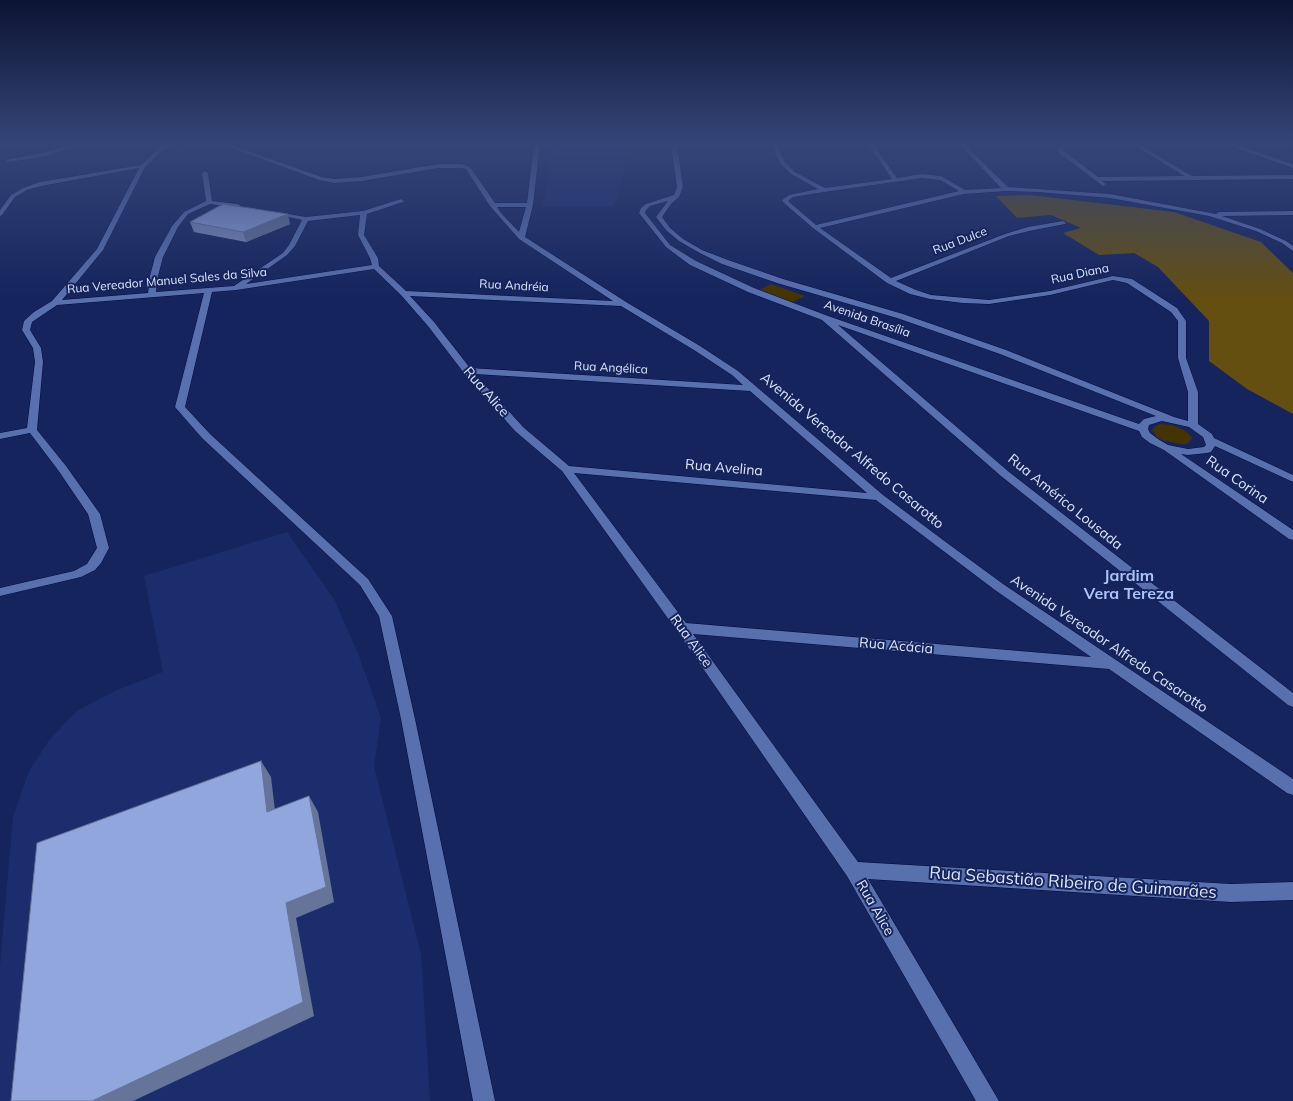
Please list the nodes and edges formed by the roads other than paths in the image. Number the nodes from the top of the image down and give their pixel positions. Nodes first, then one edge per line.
1 (15, 195) edge
2 (128, 195) edge
3 (207, 195) edge
4 (486, 195) edge
5 (531, 195) edge
6 (795, 195) edge
7 (950, 195) edge
8 (1101, 195) edge
9 (677, 196) joint
10 (1110, 196) joint
11 (401, 201) dead end
12 (208, 202) junction
13 (492, 204) junction
14 (530, 205) junction
15 (245, 208) edge
16 (267, 211) edge
17 (364, 213) junction
18 (1293, 213) edge
19 (0, 214) edge
20 (1210, 214) junction
21 (660, 217) junction
22 (306, 219) junction
23 (645, 219) junction
24 (1063, 223) dead end
25 (815, 227) junction
26 (521, 238) junction
27 (1293, 249) edge
28 (376, 266) junction
29 (890, 281) junction
30 (236, 288) junction
31 (208, 291) junction
32 (404, 293) junction
33 (152, 296) junction
34 (55, 303) junction
35 (623, 304) junction
36 (825, 318) junction
37 (467, 371) junction
38 (753, 388) junction
39 (1172, 419) junction
40 (1193, 425) junction
41 (1143, 429) junction
42 (32, 430) junction
43 (0, 436) edge
44 (1210, 440) junction
45 (1165, 447) junction
46 (566, 469) junction
47 (1293, 479) edge
48 (879, 497) junction
49 (1293, 536) edge
50 (0, 592) edge
51 (682, 628) junction
52 (1111, 664) junction
53 (1293, 701) edge
54 (1293, 788) edge
55 (853, 870) junction
56 (1293, 891) edge
57 (484, 1101) edge
58 (988, 1101) edge

1 - 19 street
2 - 34 street
3 - 12 street
4 - 13 street, Avenida Vereador Alfredo Casarotto
5 - 14 street
6 - 25 street, Rua Diana
7 - 25 street
8 - 10 street
9 - 21 street
9 - 23 street
10 - 20 street
11 - 17 street
12 - 15 street
12 - 33 street
13 - 14 street
13 - 26 street, Avenida Vereador Alfredo Casarotto
14 - 26 street
16 - 22 street
17 - 22 street
17 - 28 street, Rua Alice
18 - 20 street
20 - 27 street
21 - 23 street
21 - 39 street, Avenida Brasília
22 - 30 street
23 - 36 street, Avenida Brasília
24 - 29 street, Rua Dulce
25 - 29 street, Rua Diana
26 - 35 street, Avenida Vereador Alfredo Casarotto
28 - 30 street, Rua Vereador Manuel Sales da Silva
28 - 32 street, Rua Alice
29 - 40 street, Rua Diana
30 - 31 street, Rua Vereador Manuel Sales da Silva
31 - 33 street, Rua Vereador Manuel Sales da Silva
31 - 57 street
32 - 35 street, Rua Andréia
32 - 37 street, Rua Alice
33 - 34 street, Rua Vereador Manuel Sales da Silva
34 - 42 street
35 - 38 street, Avenida Vereador Alfredo Casarotto
36 - 41 street, Avenida Brasília
36 - 53 street, Rua Américo Lousada
37 - 38 street, Rua Angélica
37 - 46 street, Rua Alice
38 - 48 street, Avenida Vereador Alfredo Casarotto
39 - 40 street
39 - 41 street
40 - 44 street
41 - 45 street
42 - 43 street
42 - 50 street
44 - 45 street
44 - 47 street
45 - 49 street, Rua Corina
46 - 48 street, Rua Avelina
46 - 51 street, Rua Alice
48 - 52 street, Avenida Vereador Alfredo Casarotto
51 - 52 street, Rua Acácia
51 - 55 street, Rua Alice
52 - 54 street, Avenida Vereador Alfredo Casarotto
55 - 56 street, Rua Sebastião Ribeiro de Guimarães
55 - 58 street, Rua Alice

